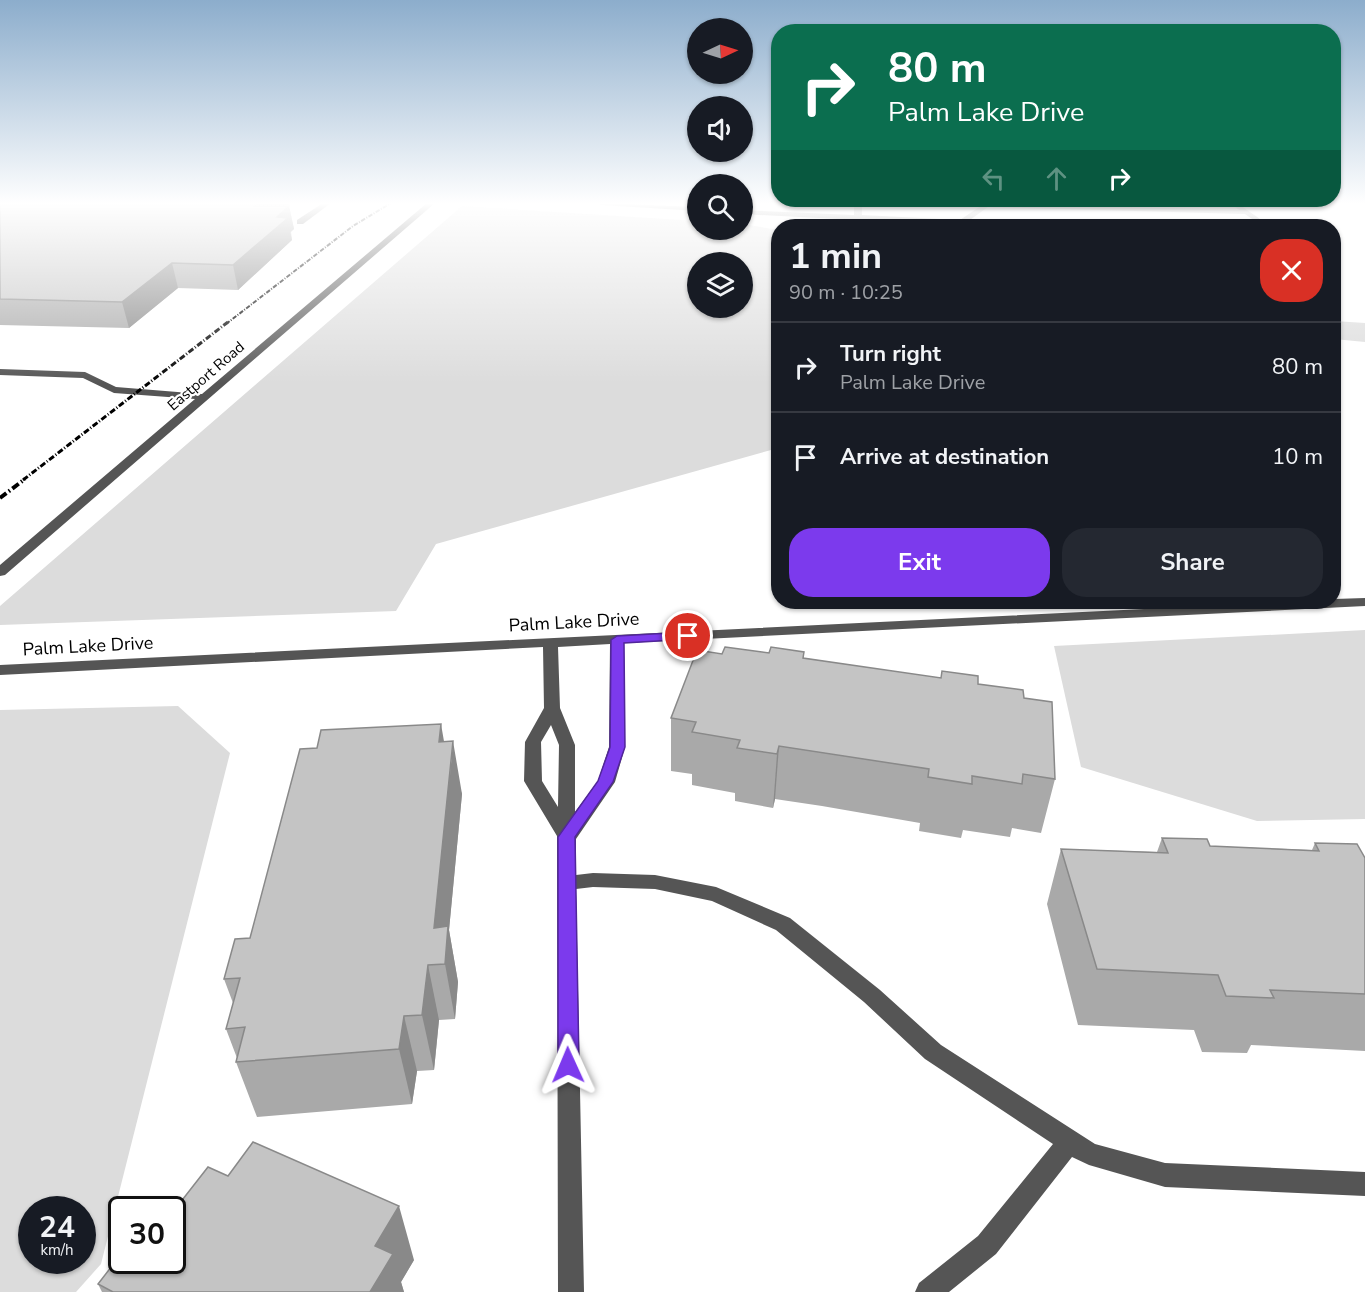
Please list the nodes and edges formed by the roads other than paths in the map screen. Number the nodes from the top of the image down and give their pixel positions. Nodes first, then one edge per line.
1 (360, 263) edge
2 (0, 372) edge
3 (204, 397) junction
4 (0, 572) edge
5 (1365, 602) edge
6 (1341, 603) edge
7 (1227, 609) edge
8 (617, 640) junction
9 (550, 643) junction
10 (0, 670) edge
11 (552, 708) junction
12 (567, 837) junction
13 (566, 883) junction
14 (1070, 1141) junction
15 (1365, 1184) edge
16 (571, 1292) edge
17 (928, 1292) edge

1 - 3 street, Eastport Road
2 - 3 street
3 - 4 street, Eastport Road
5 - 6 street, Palm Lake Drive
7 - 8 street, Palm Lake Drive
8 - 9 street, Palm Lake Drive
8 - 12 street
9 - 10 street, Palm Lake Drive
9 - 11 street
11 - 12 street
11 - 12 street
12 - 13 street
13 - 14 street
13 - 16 street
14 - 15 street
14 - 17 street

